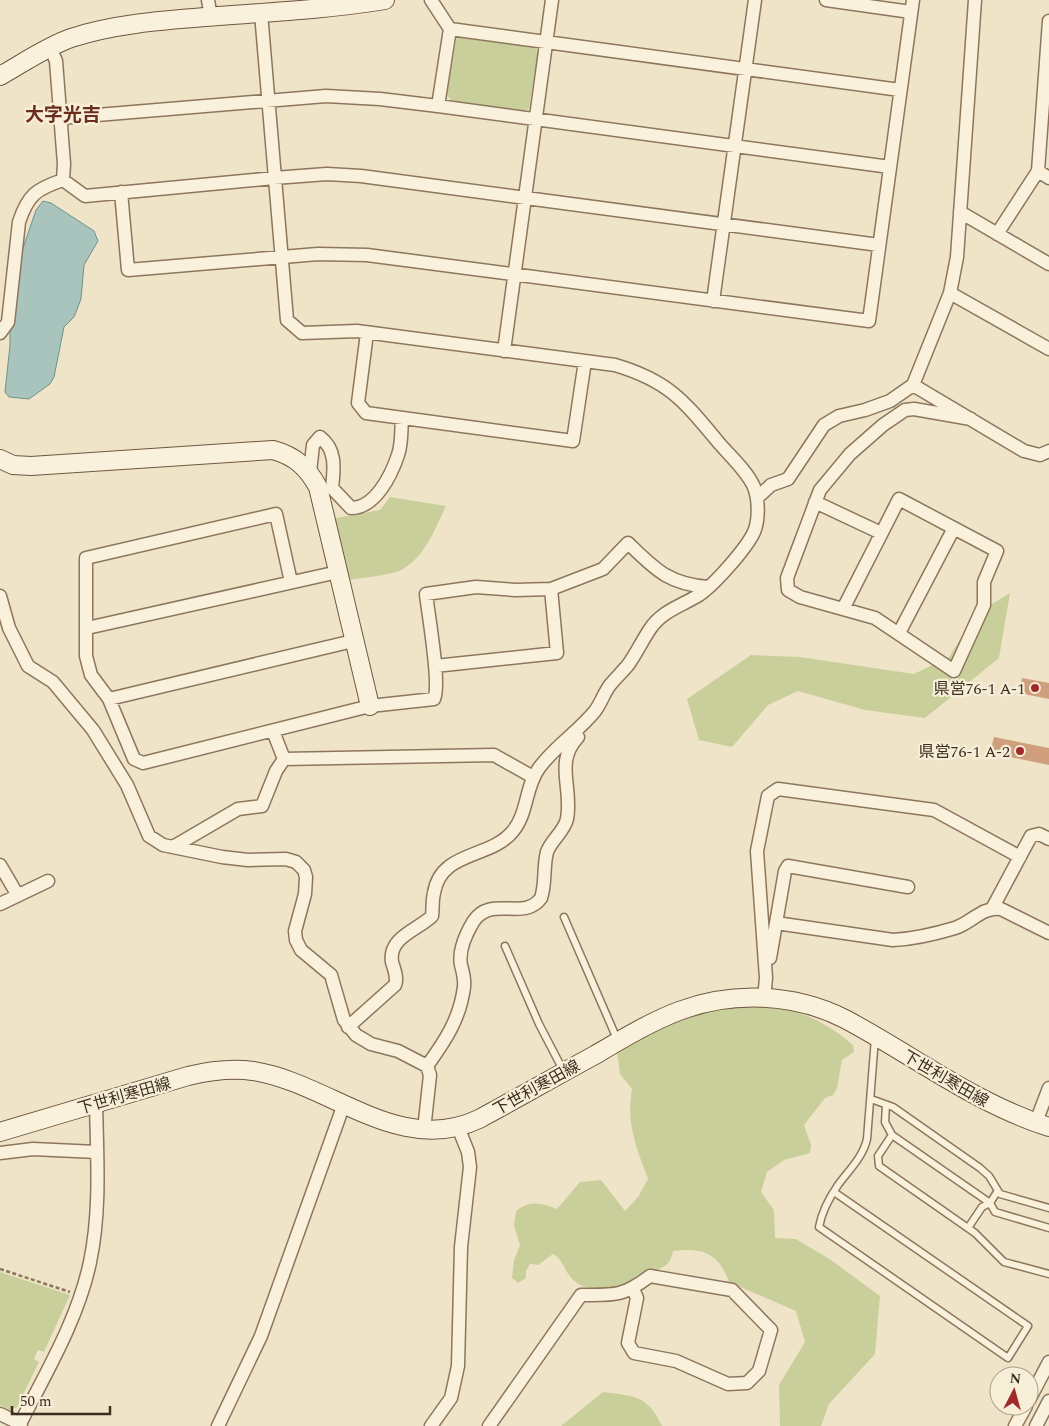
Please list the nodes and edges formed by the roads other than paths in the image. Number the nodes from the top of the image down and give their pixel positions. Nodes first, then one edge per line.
1 (385, 0) edge
2 (431, 0) edge
3 (552, 0) edge
4 (755, 0) edge
5 (826, 0) edge
6 (975, 0) edge
7 (912, 6) edge
8 (210, 8) edge
9 (261, 13) junction
10 (1049, 21) edge
11 (450, 29) junction
12 (546, 42) junction
13 (50, 47) junction
14 (746, 69) junction
15 (0, 76) edge
16 (900, 90) junction
17 (268, 101) junction
18 (438, 106) junction
19 (61, 118) junction
20 (536, 119) junction
21 (735, 146) junction
22 (890, 167) junction
23 (1043, 174) edge
24 (274, 178) junction
25 (63, 180) junction
26 (121, 192) junction
27 (525, 198) junction
28 (960, 212) junction
29 (724, 224) junction
30 (997, 234) junction
31 (879, 244) junction
32 (282, 258) junction
33 (1049, 264) edge
34 (515, 274) junction
35 (950, 293) junction
36 (714, 301) junction
37 (0, 333) edge
38 (367, 333) junction
39 (1049, 349) edge
40 (504, 351) junction
41 (585, 361) junction
42 (913, 385) junction
43 (402, 419) junction
44 (971, 419) junction
45 (1049, 451) edge
46 (0, 460) edge
47 (310, 472) junction
48 (757, 498) junction
49 (815, 502) junction
50 (954, 528) junction
51 (882, 533) junction
52 (338, 572) junction
53 (292, 582) junction
54 (708, 587) junction
55 (551, 589) junction
56 (0, 596) edge
57 (843, 609) junction
58 (87, 628) junction
59 (5, 631) edge
60 (899, 633) junction
61 (353, 641) junction
62 (435, 666) junction
63 (108, 699) junction
64 (370, 706) junction
65 (599, 706) junction
66 (273, 730) junction
67 (284, 759) junction
68 (533, 777) junction
69 (1049, 839) edge
70 (173, 847) junction
71 (1020, 856) junction
72 (0, 865) edge
73 (48, 880) dead end
74 (908, 887) dead end
75 (17, 894) junction
76 (0, 904) edge
77 (992, 908) junction
78 (564, 917) dead end
79 (776, 923) junction
80 (1049, 933) edge
81 (505, 946) dead end
82 (766, 978) junction
83 (764, 998) junction
84 (348, 1027) junction
85 (875, 1037) junction
86 (618, 1042) junction
87 (427, 1066) junction
88 (564, 1072) junction
89 (1049, 1088) edge
90 (870, 1099) junction
91 (96, 1103) junction
92 (344, 1104) junction
93 (886, 1105) junction
94 (1042, 1124) edge
95 (458, 1127) junction
96 (424, 1130) junction
97 (0, 1132) edge
98 (892, 1135) junction
99 (97, 1152) junction
100 (0, 1153) edge
101 (834, 1192) junction
102 (997, 1192) junction
103 (990, 1203) junction
104 (1049, 1208) edge
105 (968, 1228) junction
106 (1049, 1228) edge
107 (1049, 1274) edge
108 (633, 1289) junction
109 (1049, 1362) edge
110 (1039, 1381) edge
111 (1047, 1408) edge
112 (0, 1414) edge
113 (20, 1425) edge
114 (218, 1426) edge
115 (431, 1426) edge
116 (489, 1426) edge
117 (1036, 1426) edge

1 - 9 main road
2 - 11 street
3 - 12 street
4 - 14 street
5 - 7 street
6 - 28 street
7 - 16 street
8 - 9 main road
8 - 13 main road
9 - 17 street
10 - 23 street
11 - 12 street
11 - 18 street
12 - 14 street
12 - 20 street
13 - 15 main road
13 - 19 street
14 - 16 street
14 - 21 street
16 - 22 street
17 - 18 street
17 - 19 street
17 - 24 street
18 - 20 street
19 - 25 street
20 - 21 street
20 - 27 street
21 - 22 street
21 - 29 street
22 - 31 street
23 - 30 street
24 - 26 street
24 - 27 street
24 - 32 street
25 - 26 street
25 - 37 street
26 - 32 street
27 - 29 street
27 - 34 street
28 - 30 street
28 - 35 street
29 - 31 street
29 - 36 street
30 - 33 street
31 - 36 street
32 - 34 street
32 - 38 street
34 - 36 street
34 - 40 street
35 - 39 street
35 - 42 street
38 - 40 street
38 - 43 street
40 - 41 street
41 - 43 street
41 - 48 street
42 - 44 street
42 - 48 street
43 - 47 street
44 - 45 street
44 - 49 street
46 - 47 main road
47 - 52 main road
48 - 54 street
49 - 51 street
49 - 57 street
50 - 51 street
50 - 60 street
50 - 60 street
51 - 57 street
52 - 53 street
52 - 61 main road
53 - 58 street
53 - 58 street
54 - 55 street
54 - 65 street
55 - 62 street
55 - 62 street
56 - 59 street
57 - 60 street
58 - 63 street
59 - 70 street
61 - 63 street
61 - 64 main road
62 - 64 street
63 - 66 street
64 - 66 street
65 - 68 street
65 - 87 street
66 - 67 street
67 - 68 street
67 - 70 street
68 - 84 street
69 - 71 street
70 - 84 street
71 - 77 street
71 - 82 street
72 - 75 street
73 - 75 street
74 - 79 street
75 - 76 street
77 - 79 street
77 - 80 street
78 - 86 lane
79 - 82 street
81 - 88 lane
82 - 83 street
83 - 85 main road, 下世利寒田線
83 - 86 main road, 下世利寒田線
84 - 87 street
85 - 90 lane
85 - 94 main road, 下世利寒田線
86 - 88 main road, 下世利寒田線
87 - 96 street
88 - 95 main road, 下世利寒田線
89 - 94 street
90 - 93 lane
90 - 101 lane
91 - 92 main road, 下世利寒田線
91 - 97 main road, 下世利寒田線
91 - 99 street
92 - 96 main road, 下世利寒田線
92 - 114 street
93 - 98 lane
93 - 102 lane
95 - 96 main road, 下世利寒田線
95 - 115 street
98 - 103 lane
98 - 105 lane
99 - 100 street
99 - 113 street
101 - 101 lane
102 - 103 lane
102 - 104 lane
103 - 105 lane
103 - 106 lane
105 - 107 lane
108 - 108 street
108 - 116 street
109 - 110 street
111 - 117 street
112 - 113 street

